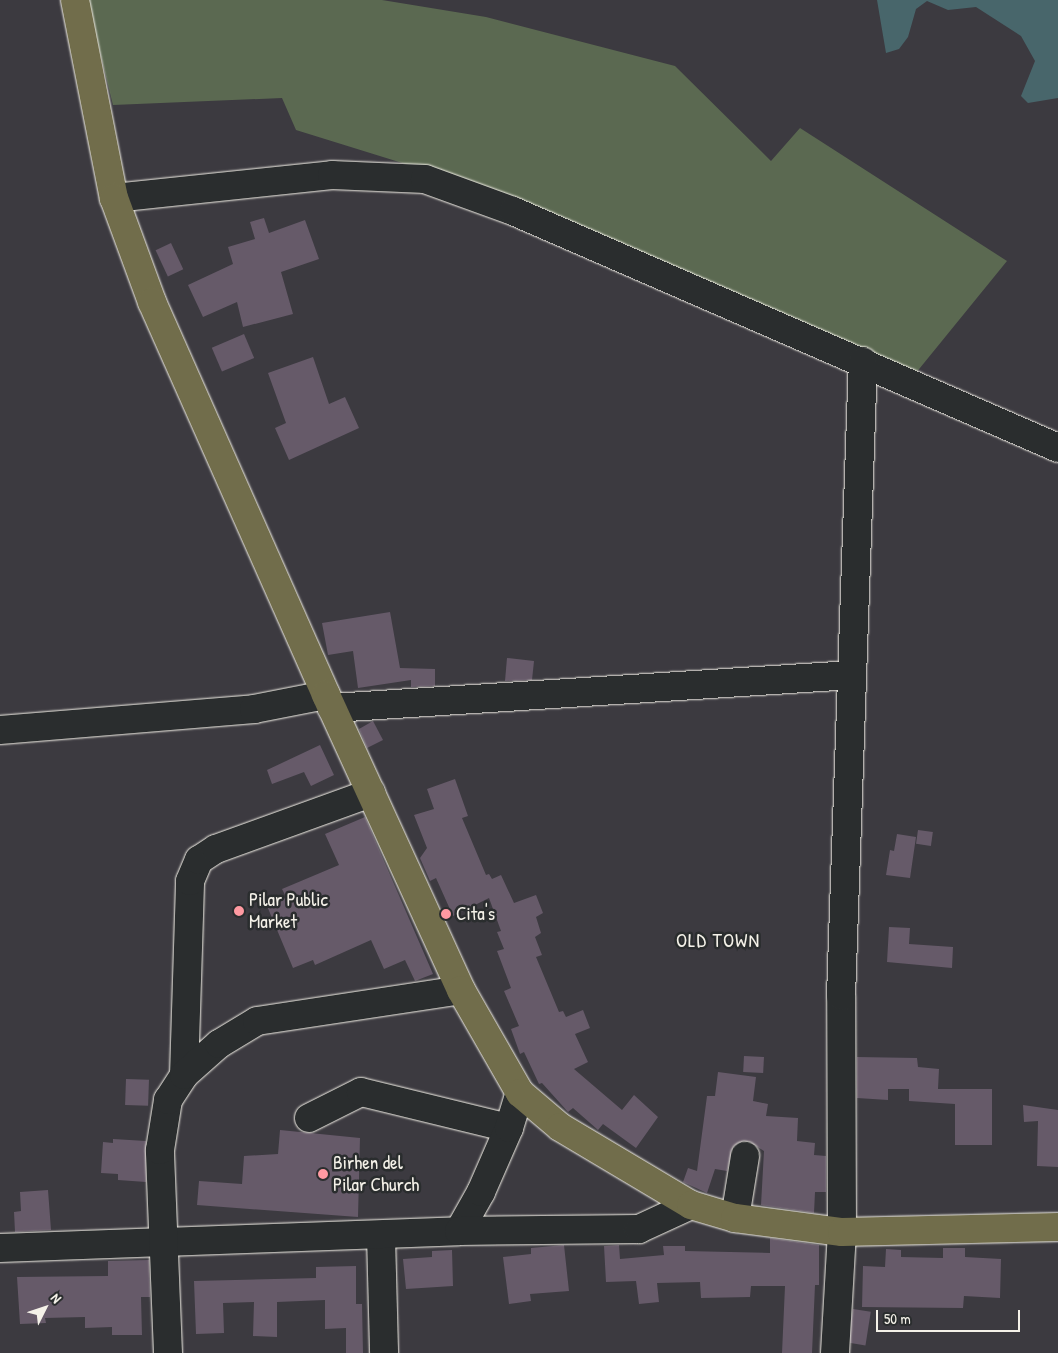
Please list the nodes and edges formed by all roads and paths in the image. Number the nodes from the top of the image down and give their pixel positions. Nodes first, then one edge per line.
1 (75, 0) edge
2 (114, 198) junction
3 (863, 361) junction
4 (1058, 448) edge
5 (852, 675) junction
6 (329, 701) junction
7 (0, 730) edge
8 (370, 793) junction
9 (461, 990) junction
10 (184, 1075) junction
11 (520, 1093) junction
12 (309, 1118) dead end
13 (509, 1128) junction
14 (745, 1156) dead end
15 (691, 1205) junction
16 (735, 1218) junction
17 (1058, 1227) edge
18 (459, 1231) junction
19 (842, 1232) junction
20 (381, 1236) junction
21 (166, 1244) junction
22 (0, 1248) edge
23 (168, 1353) edge
24 (384, 1353) edge
25 (835, 1353) edge

1 - 2 main road
2 - 3 street
2 - 6 main road
3 - 4 street
3 - 5 street
5 - 6 street
5 - 19 street
6 - 7 street
6 - 8 main road
8 - 9 main road
8 - 10 street
9 - 10 street
9 - 11 main road
10 - 21 street
11 - 13 street
11 - 15 main road
12 - 13 street
13 - 18 street
14 - 16 street
15 - 16 main road
15 - 18 street
16 - 19 main road
17 - 19 main road
18 - 20 street
19 - 25 street
20 - 21 street
20 - 24 street
21 - 22 street
21 - 23 street

